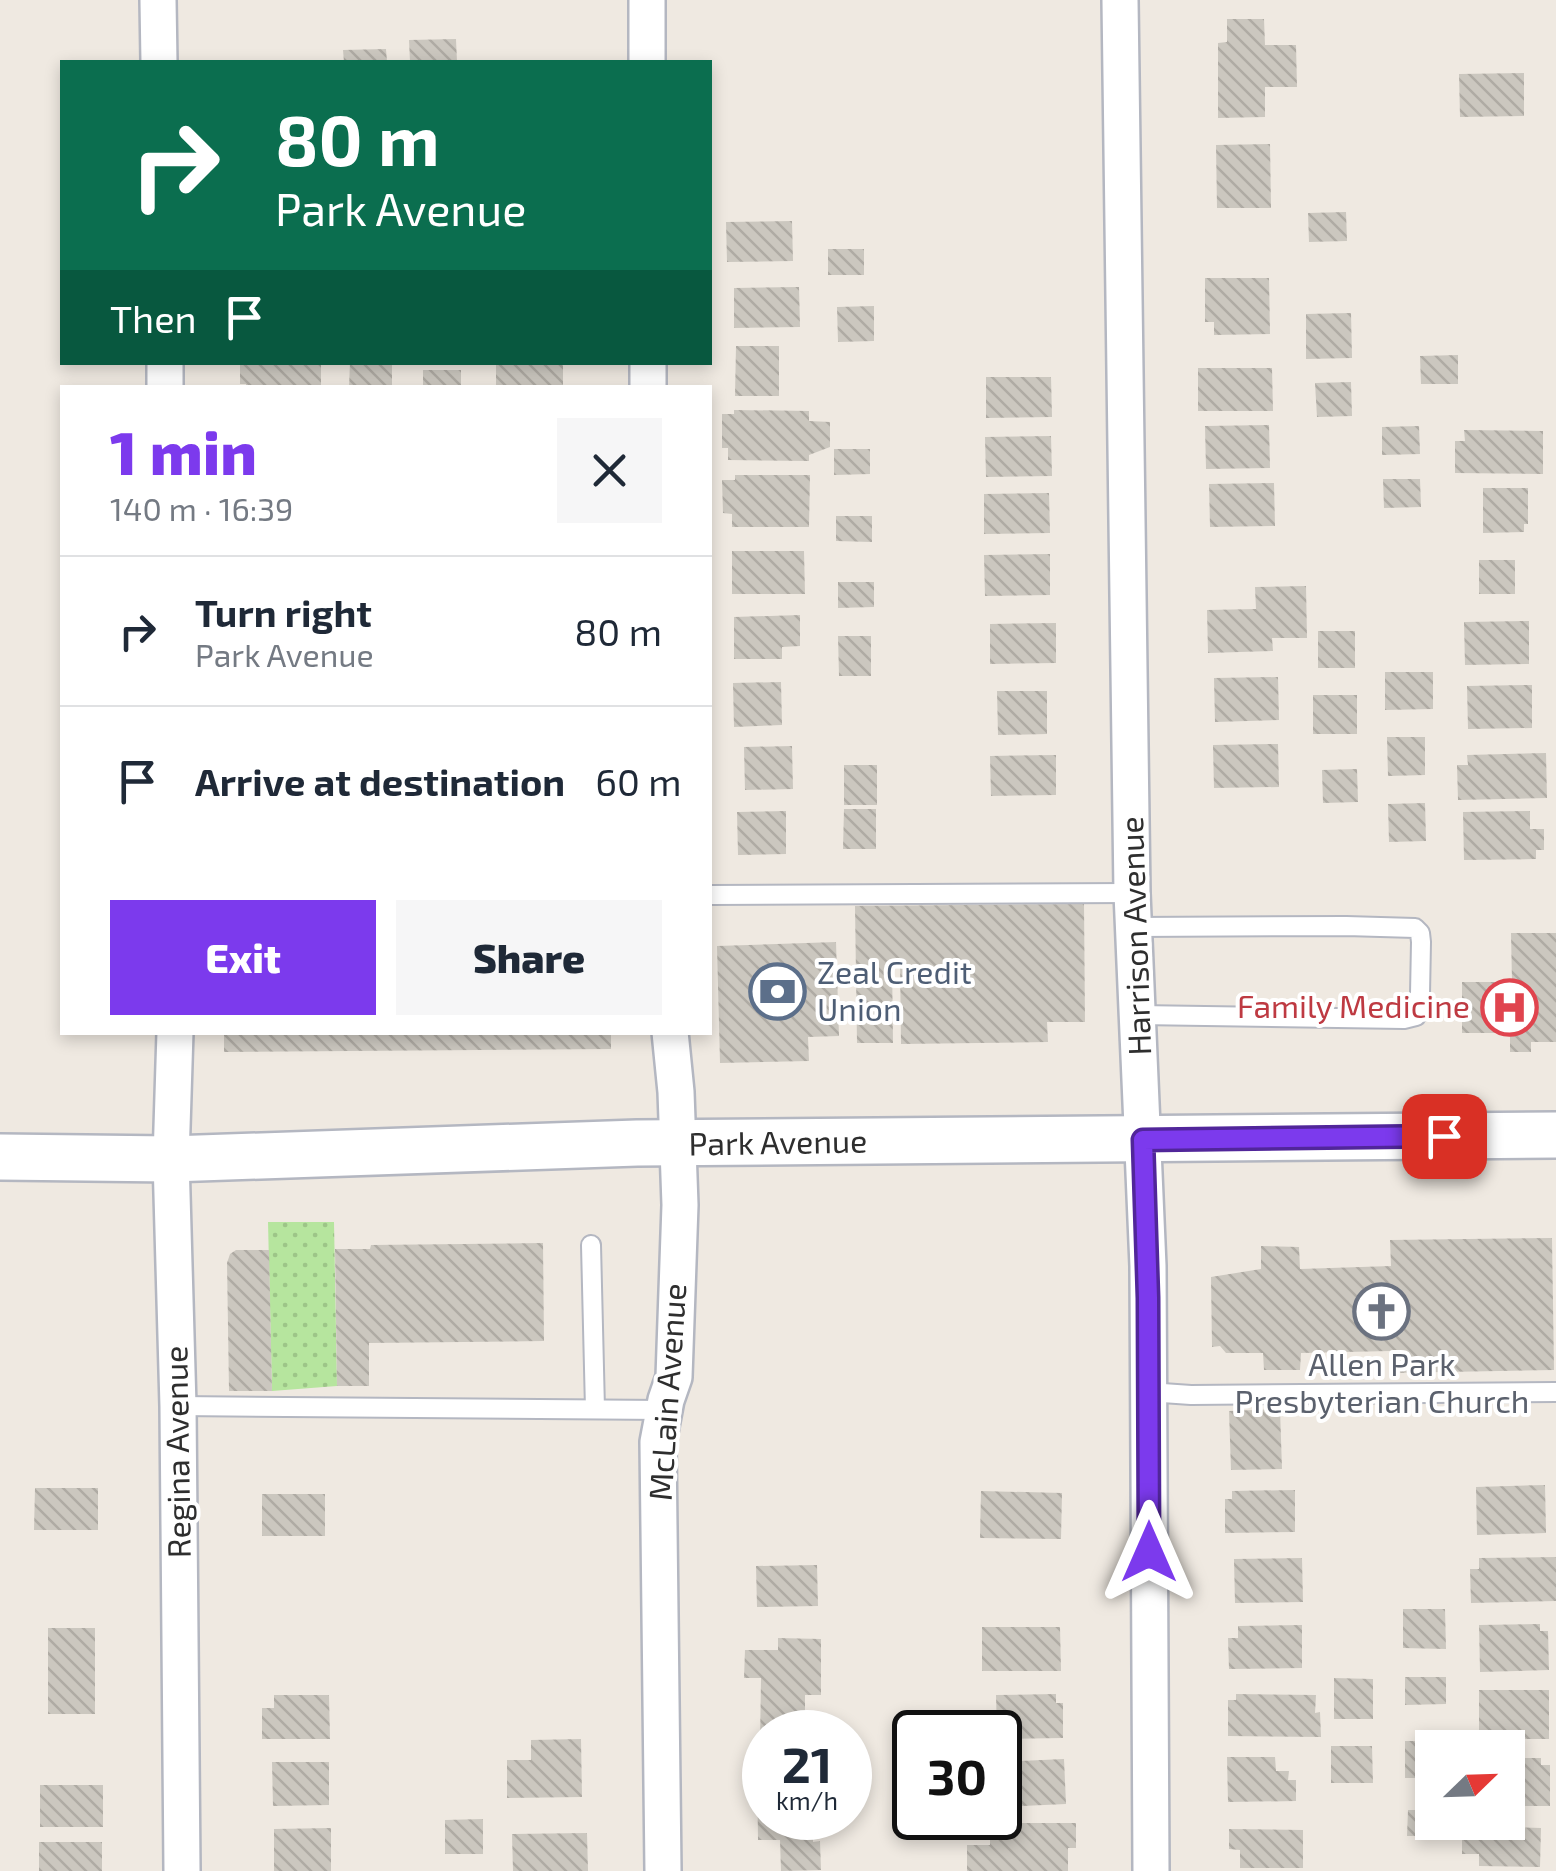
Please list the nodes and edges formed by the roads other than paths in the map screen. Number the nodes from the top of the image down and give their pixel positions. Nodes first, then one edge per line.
1 (158, 0) edge
2 (647, 0) edge
3 (1120, 0) edge
4 (159, 60) edge
5 (647, 60) edge
6 (712, 895) edge
7 (1133, 910) junction
8 (1138, 1015) junction
9 (175, 1035) edge
10 (670, 1035) edge
11 (1556, 1135) edge
12 (1143, 1140) junction
13 (677, 1144) junction
14 (0, 1157) edge
15 (172, 1158) junction
16 (591, 1245) dead end
17 (1148, 1392) junction
18 (1556, 1392) edge
19 (178, 1406) junction
20 (595, 1409) junction
21 (664, 1410) junction
22 (182, 1871) edge
23 (663, 1871) edge
24 (1151, 1871) edge

1 - 4 street
2 - 5 street
3 - 7 street, Harrison Avenue
6 - 7 lane
7 - 8 street, Harrison Avenue
7 - 8 lane
8 - 12 street, Harrison Avenue
9 - 15 street, Regina Avenue
10 - 13 street, McLain Avenue
11 - 12 street, Park Avenue
12 - 13 street, Park Avenue
12 - 17 street, Harrison Avenue
13 - 15 street, Park Avenue
13 - 21 street, McLain Avenue
14 - 15 street, Park Avenue
15 - 19 street, Regina Avenue
16 - 20 lane
17 - 18 lane
17 - 24 street, Harrison Avenue
19 - 20 lane
19 - 22 street, Regina Avenue
20 - 21 lane
21 - 23 street, McLain Avenue

